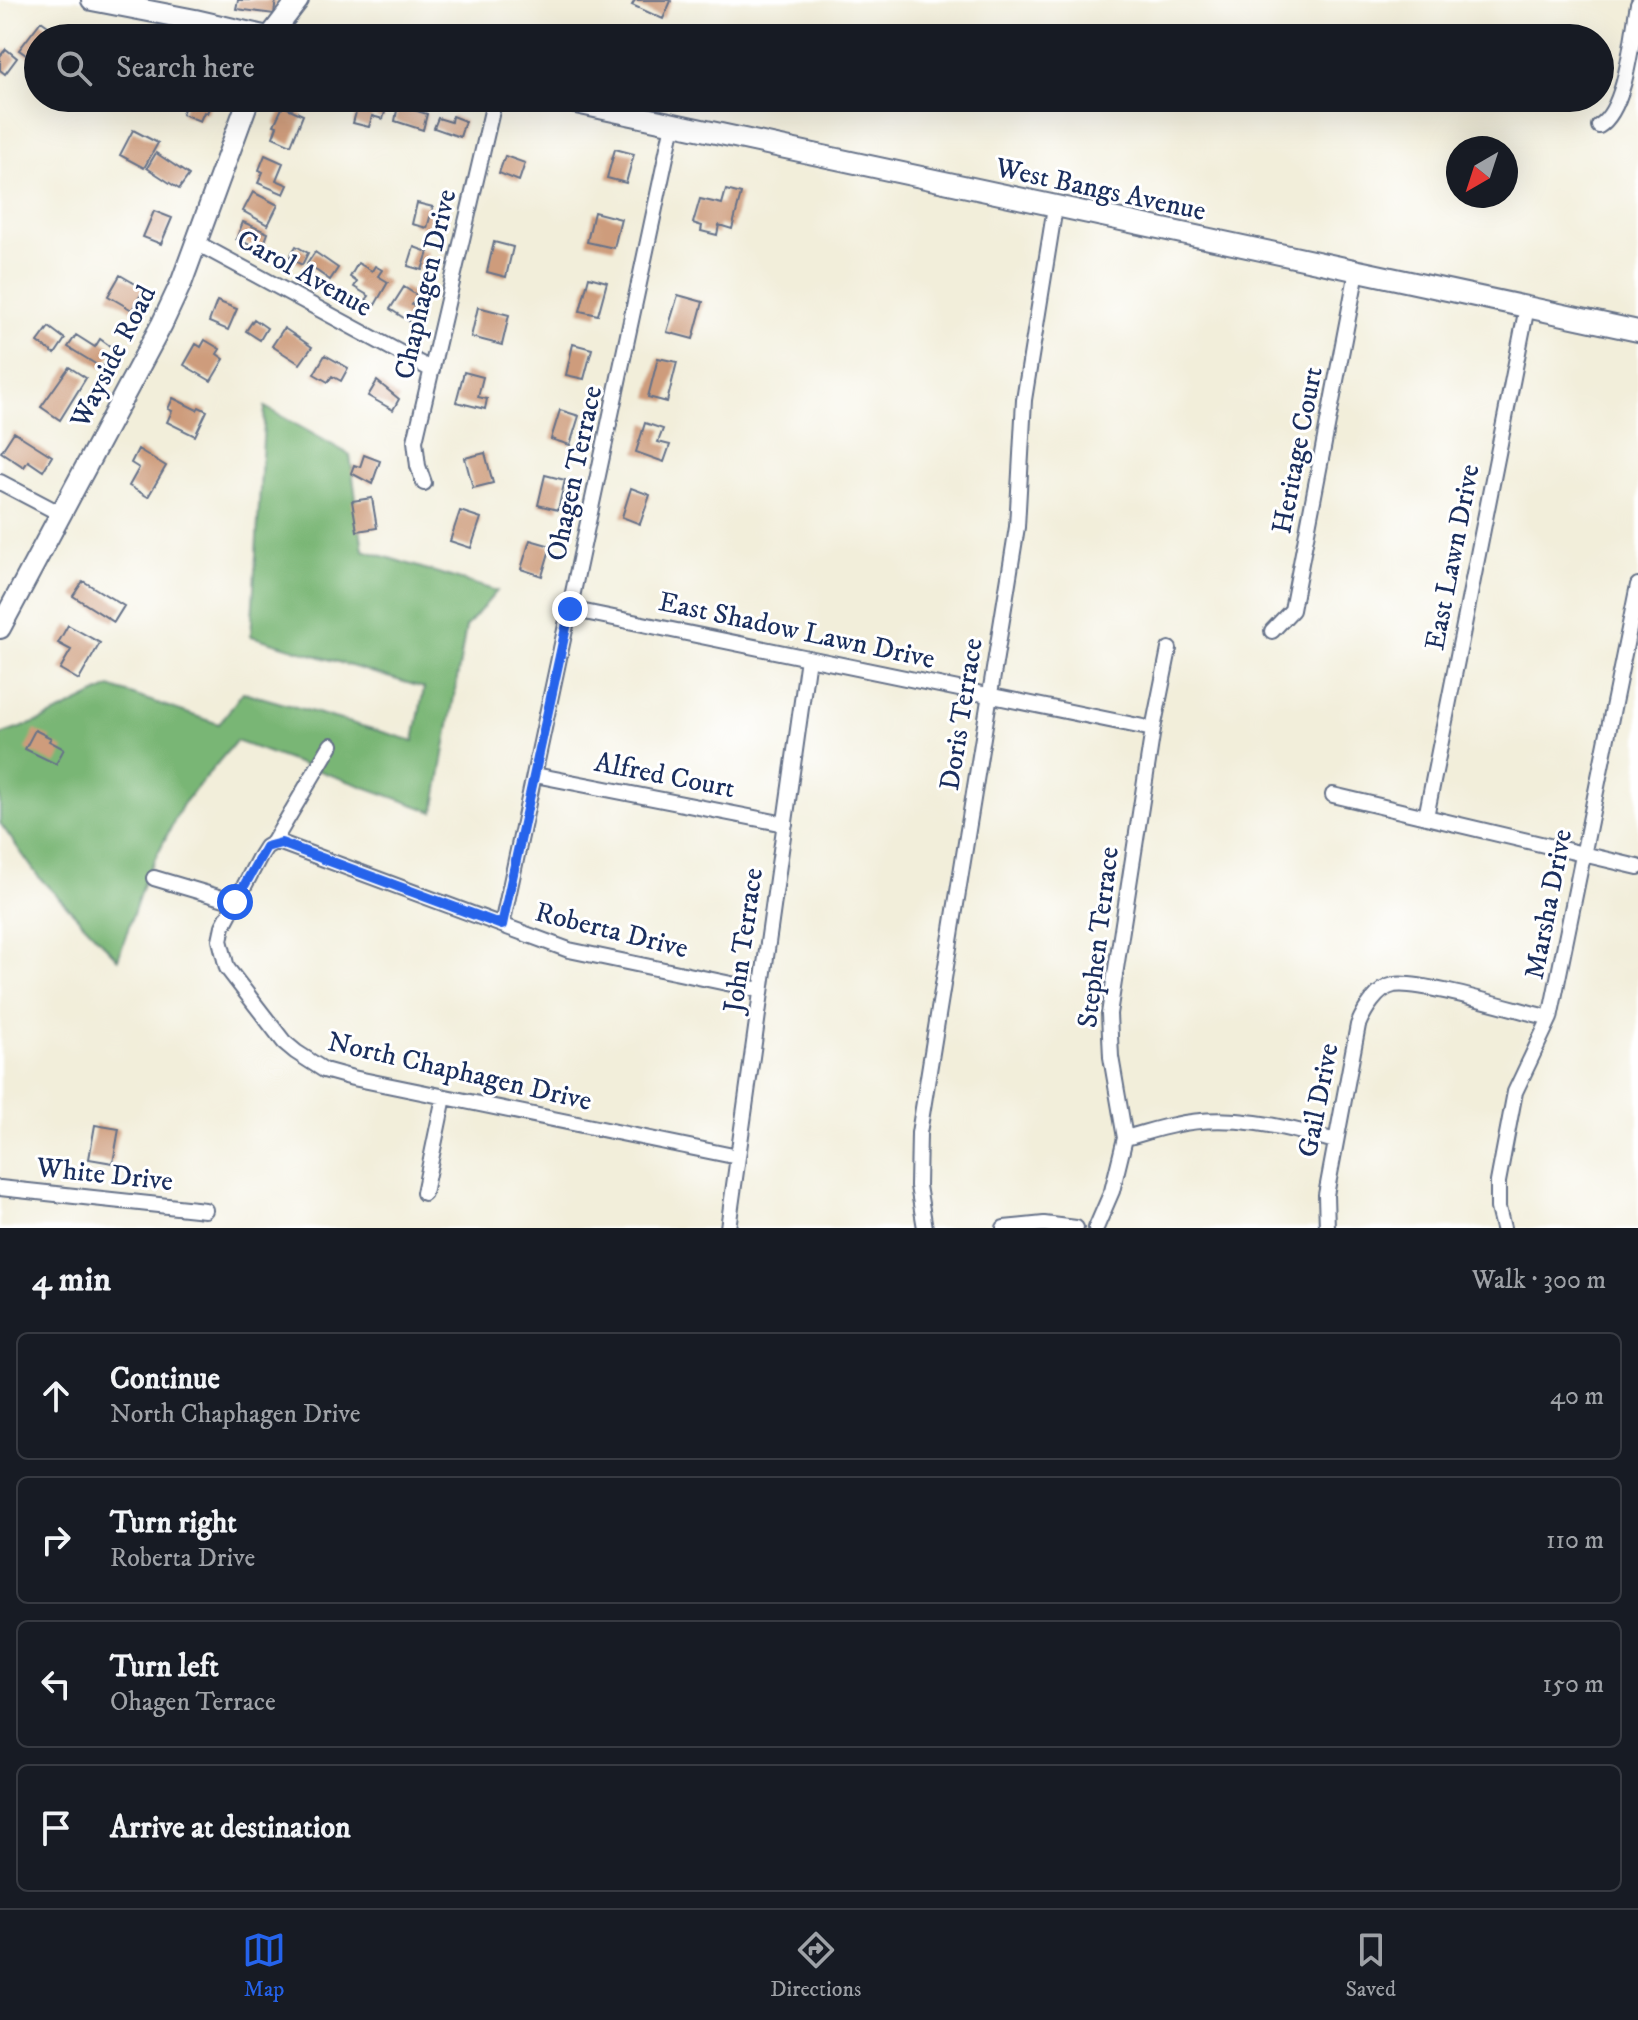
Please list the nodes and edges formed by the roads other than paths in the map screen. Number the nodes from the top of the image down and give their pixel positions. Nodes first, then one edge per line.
1 (92, 0) edge
2 (298, 0) edge
3 (1638, 4) edge
4 (212, 24) edge
5 (280, 24) edge
6 (1614, 106) edge
7 (244, 112) edge
8 (492, 112) edge
9 (618, 112) edge
10 (1611, 112) edge
11 (673, 124) junction
12 (1599, 126) dead end
13 (1055, 207) junction
14 (195, 242) junction
15 (1357, 271) junction
16 (1527, 307) junction
17 (1638, 331) edge
18 (432, 370) junction
19 (0, 482) edge
20 (424, 483) dead end
21 (61, 514) junction
22 (1638, 585) edge
23 (570, 609) junction
24 (0, 628) edge
25 (1272, 631) dead end
26 (1169, 649) dead end
27 (808, 658) junction
28 (990, 696) junction
29 (1153, 729) junction
30 (331, 745) dead end
31 (535, 775) junction
32 (1333, 795) dead end
33 (1426, 817) junction
34 (785, 824) junction
35 (273, 843) junction
36 (1583, 854) junction
37 (1638, 867) edge
38 (154, 878) dead end
39 (235, 902) junction
40 (502, 925) junction
41 (760, 990) junction
42 (1550, 1018) junction
43 (444, 1097) junction
44 (1125, 1138) junction
45 (1335, 1141) junction
46 (738, 1157) junction
47 (0, 1188) edge
48 (424, 1193) dead end
49 (205, 1210) dead end
50 (728, 1228) edge
51 (925, 1228) edge
52 (1004, 1228) edge
53 (1076, 1228) edge
54 (1096, 1228) edge
55 (1327, 1228) edge
56 (1503, 1228) edge

1 - 4 street
2 - 5 street
3 - 6 street
7 - 14 street, Wayside Road
8 - 18 street, Chaphagen Drive
9 - 11 street, West Bangs Avenue
10 - 12 street
11 - 13 street, West Bangs Avenue
11 - 23 street, Ohagen Terrace
13 - 15 street, West Bangs Avenue
13 - 28 street, Doris Terrace
14 - 18 street, Carol Avenue
14 - 21 street, Wayside Road
15 - 16 street, West Bangs Avenue
15 - 25 street, Heritage Court
16 - 17 street, West Bangs Avenue
16 - 33 street, East Lawn Drive
18 - 20 street, Chaphagen Drive
19 - 21 street
21 - 24 street, Wayside Road
22 - 36 street, Marsha Drive
23 - 27 street, East Shadow Lawn Drive
23 - 31 street, Ohagen Terrace
26 - 29 street, Stephen Terrace
27 - 28 street, East Shadow Lawn Drive
27 - 34 street, John Terrace
28 - 29 street, East Shadow Lawn Drive
28 - 51 street, Doris Terrace
29 - 44 street, Stephen Terrace
30 - 35 street, North Chaphagen Drive
31 - 34 street, Alfred Court
31 - 40 street, Ohagen Terrace
32 - 33 street
33 - 36 street
34 - 41 street, John Terrace
35 - 39 street, North Chaphagen Drive
35 - 40 street, Roberta Drive
36 - 37 street
36 - 42 street, Marsha Drive
38 - 39 street
39 - 43 street, North Chaphagen Drive
40 - 41 street, Roberta Drive
41 - 46 street, John Terrace
42 - 45 street, Gail Drive
42 - 56 street, Marsha Drive
43 - 46 street, North Chaphagen Drive
43 - 48 street
44 - 45 street
44 - 54 street, Stephen Terrace
45 - 55 street, Gail Drive
46 - 50 street, John Terrace
47 - 49 street, White Drive
52 - 53 street

